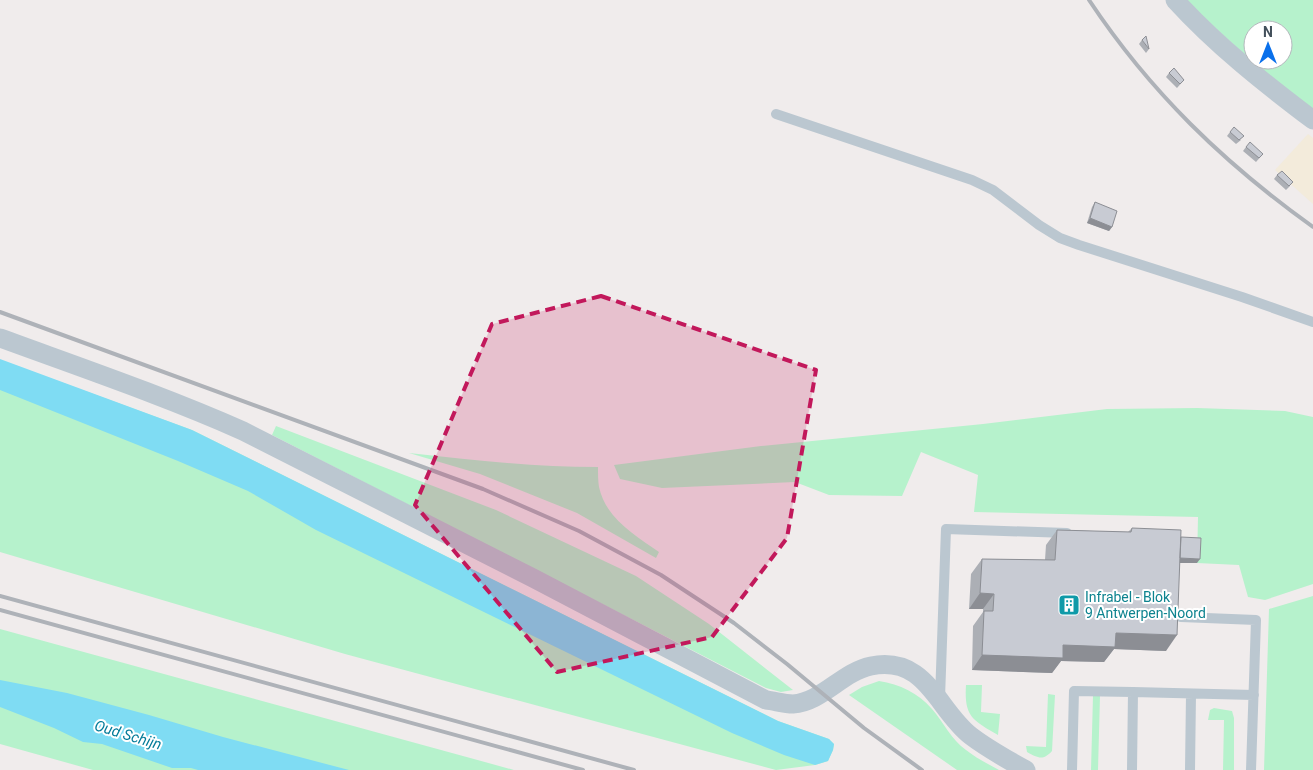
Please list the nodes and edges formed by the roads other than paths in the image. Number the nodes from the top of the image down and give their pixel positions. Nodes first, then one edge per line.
1 (1174, 0) edge
2 (776, 114) dead end
3 (1313, 120) edge
4 (1313, 322) edge
5 (0, 338) edge
6 (1082, 533) edge
7 (1181, 617) dead end
8 (1133, 692) junction
9 (1191, 694) junction
10 (1254, 695) junction
11 (940, 699) junction
12 (1026, 770) edge
13 (1072, 770) edge
14 (1132, 770) edge
15 (1190, 770) edge
16 (1251, 770) edge

1 - 3 street
2 - 4 lane
5 - 11 street
6 - 11 lane
7 - 10 lane
8 - 9 lane
8 - 13 lane
8 - 14 lane
9 - 10 lane
9 - 15 lane
10 - 16 lane
11 - 12 street

